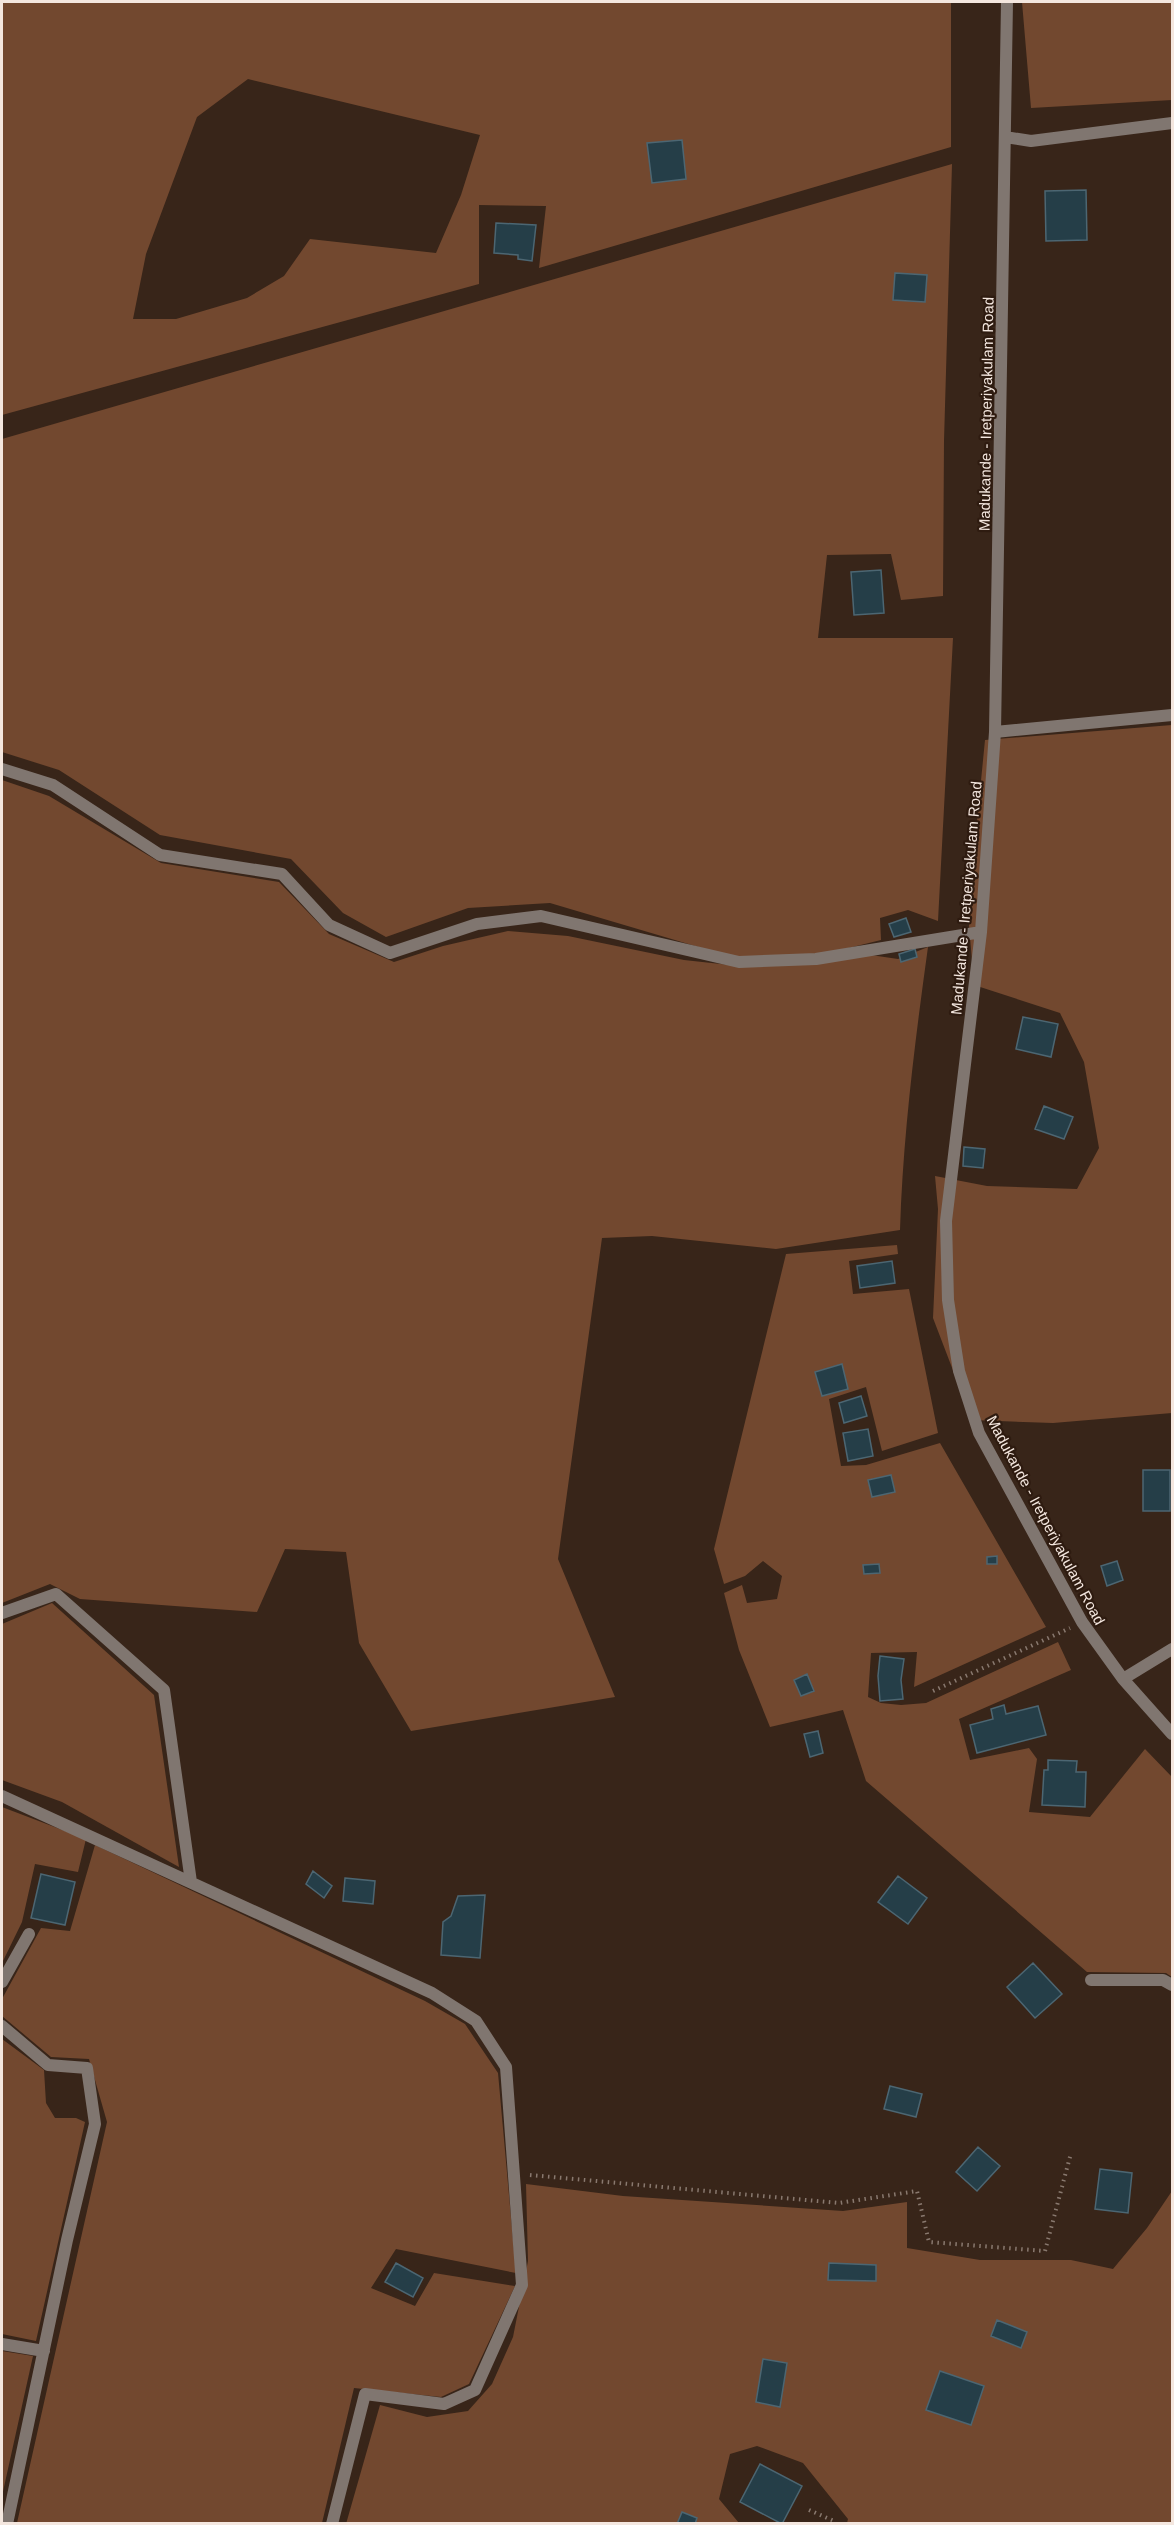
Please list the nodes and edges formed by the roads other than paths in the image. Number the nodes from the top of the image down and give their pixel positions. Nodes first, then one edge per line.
1 (1007, 2) edge
2 (1173, 123) edge
3 (1005, 137) junction
4 (1173, 715) edge
5 (995, 732) junction
6 (2, 769) edge
7 (981, 932) junction
8 (2, 1613) edge
9 (1173, 1649) edge
10 (1123, 1679) junction
11 (1173, 1734) edge
12 (2, 1796) edge
13 (192, 1882) junction
14 (29, 1934) dead end
15 (1091, 1980) dead end
16 (2, 1982) edge
17 (1173, 1985) edge
18 (2, 2026) edge
19 (2, 2344) edge
20 (44, 2351) junction
21 (8, 2523) edge
22 (332, 2523) edge

1 - 3 street, Madukande - Iretperiyakulam Road
2 - 3 street
3 - 5 street, Madukande - Iretperiyakulam Road
4 - 5 street
5 - 7 street, Madukande - Iretperiyakulam Road
6 - 7 street
7 - 10 street, Madukande - Iretperiyakulam Road
8 - 13 street
9 - 10 street
10 - 11 street, Madukande - Iretperiyakulam Road
12 - 13 street
13 - 22 street
14 - 16 street
15 - 17 street
18 - 20 street
19 - 20 street
20 - 21 street

